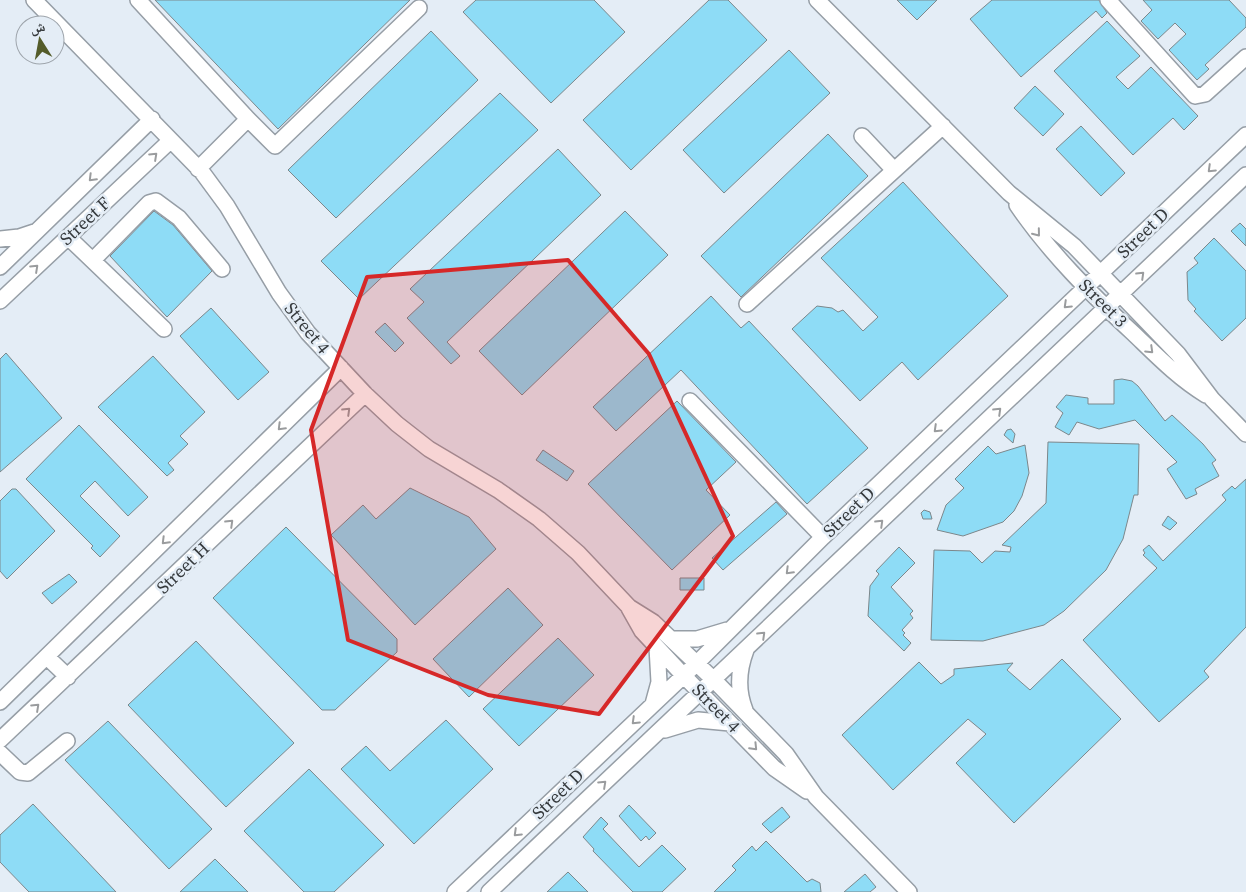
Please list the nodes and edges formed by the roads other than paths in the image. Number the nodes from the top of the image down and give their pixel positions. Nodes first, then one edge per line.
1 (34, 0) edge
2 (138, 0) edge
3 (817, 0) edge
4 (1108, 0) edge
5 (419, 8) dead end
6 (1246, 57) edge
7 (152, 119) junction
8 (248, 119) junction
9 (943, 126) junction
10 (1246, 135) edge
11 (862, 136) dead end
12 (170, 141) junction
13 (198, 168) junction
14 (894, 170) junction
15 (1246, 175) edge
16 (1009, 193) junction
17 (38, 231) junction
18 (68, 237) junction
19 (0, 238) edge
20 (93, 260) junction
21 (0, 266) edge
22 (222, 269) dead end
23 (1101, 273) junction
24 (19, 283) junction
25 (1086, 287) junction
26 (2, 294) edge
27 (1121, 294) junction
28 (747, 304) dead end
29 (1106, 308) junction
30 (164, 329) dead end
31 (341, 368) junction
32 (365, 394) junction
33 (1212, 399) junction
34 (690, 401) dead end
35 (1246, 434) edge
36 (823, 537) junction
37 (629, 607) junction
38 (733, 628) junction
39 (671, 639) junction
40 (657, 647) junction
41 (746, 649) junction
42 (47, 657) junction
43 (697, 663) junction
44 (684, 675) junction
45 (68, 678) junction
46 (714, 680) junction
47 (701, 693) junction
48 (0, 702) edge
49 (653, 704) junction
50 (747, 714) junction
51 (730, 723) junction
52 (655, 736) junction
53 (0, 740) edge
54 (67, 741) dead end
55 (0, 753) edge
56 (816, 798) junction
57 (455, 892) edge
58 (489, 892) edge
59 (909, 892) edge

1 - 7 street, Street 4
2 - 8 street
3 - 9 street, Street 3
4 - 6 street
5 - 8 street
7 - 12 street, Street 4
7 -> 17 street, Street F
8 - 13 street
9 - 14 street
9 - 16 street, Street 3
10 -> 23 street, Street D
11 - 14 street
12 - 13 street, Street 4
18 -> 12 street, Street F
13 - 31 street, Street 4
14 - 28 street
27 -> 15 street, Street D
16 - 23 street, Street 3
16 -> 25 street, Street 3
17 - 19 street
17 - 21 street, Street F
18 - 20 street
24 -> 18 street, Street F
20 - 22 street
20 - 30 street
21 - 24 street
23 - 25 street, Street D
23 - 27 street, Street 3
24 - 26 street, Street F
25 - 29 street, Street 3
25 -> 36 street, Street D
27 - 29 street, Street D
27 - 33 street, Street 3
29 -> 33 street, Street 3
41 -> 29 street, Street D
31 - 32 street, Street 4
31 -> 42 street, Street H
32 - 37 street, Street 4
45 -> 32 street, Street H
33 - 35 street, Street 3
34 - 36 street
36 -> 38 street, Street D
37 - 39 street, Street 4
37 - 40 street, Street 4
38 - 39 street
38 - 43 street, Street D
39 - 43 street, Street 4
40 - 44 street, Street 4
40 - 49 street
41 - 46 street, Street D
41 - 50 street
42 - 45 street
42 - 48 street, Street H
43 - 44 street, Street D
43 - 46 street, Street 4
44 - 47 street, Street 4
44 - 49 street, Street D
53 -> 45 street, Street H
46 - 47 street, Street D
46 - 50 street, Street 4
47 - 51 street, Street 4
47 - 52 street, Street D
49 -> 57 street, Street D
50 - 56 street, Street 4
51 - 52 street
51 -> 56 street, Street 4
58 -> 52 street, Street D
54 - 55 street
56 - 59 street, Street 4

